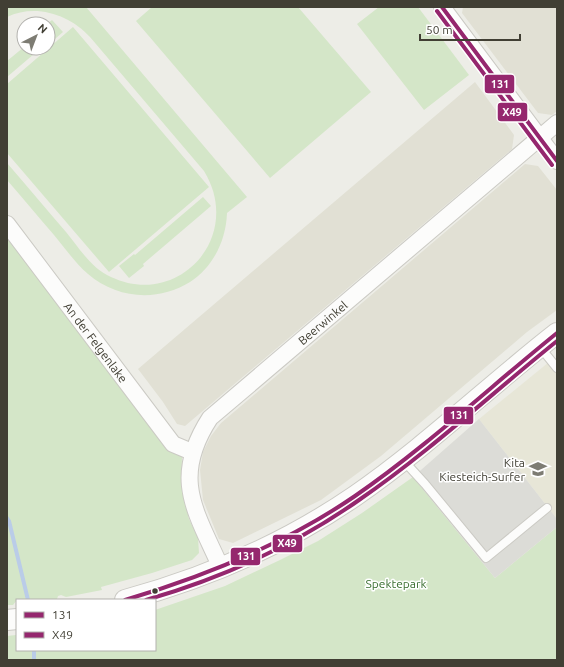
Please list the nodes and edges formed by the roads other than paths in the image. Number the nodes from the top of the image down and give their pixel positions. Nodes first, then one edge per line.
1 (442, 7) edge
2 (557, 123) edge
3 (540, 138) junction
4 (557, 161) edge
5 (7, 224) edge
6 (557, 334) edge
7 (540, 347) junction
8 (557, 368) edge
9 (192, 452) junction
10 (403, 460) junction
11 (547, 508) dead end
12 (221, 568) junction
13 (129, 599) edge

1 - 3 street
2 - 3 street, Beerwinkel
3 - 4 street
3 - 9 street, Beerwinkel
5 - 9 street, An der Felgenlake
6 - 7 street
7 - 8 lane
7 - 10 street
9 - 12 street, Beerwinkel
10 - 11 lane
10 - 12 street
12 - 13 street

